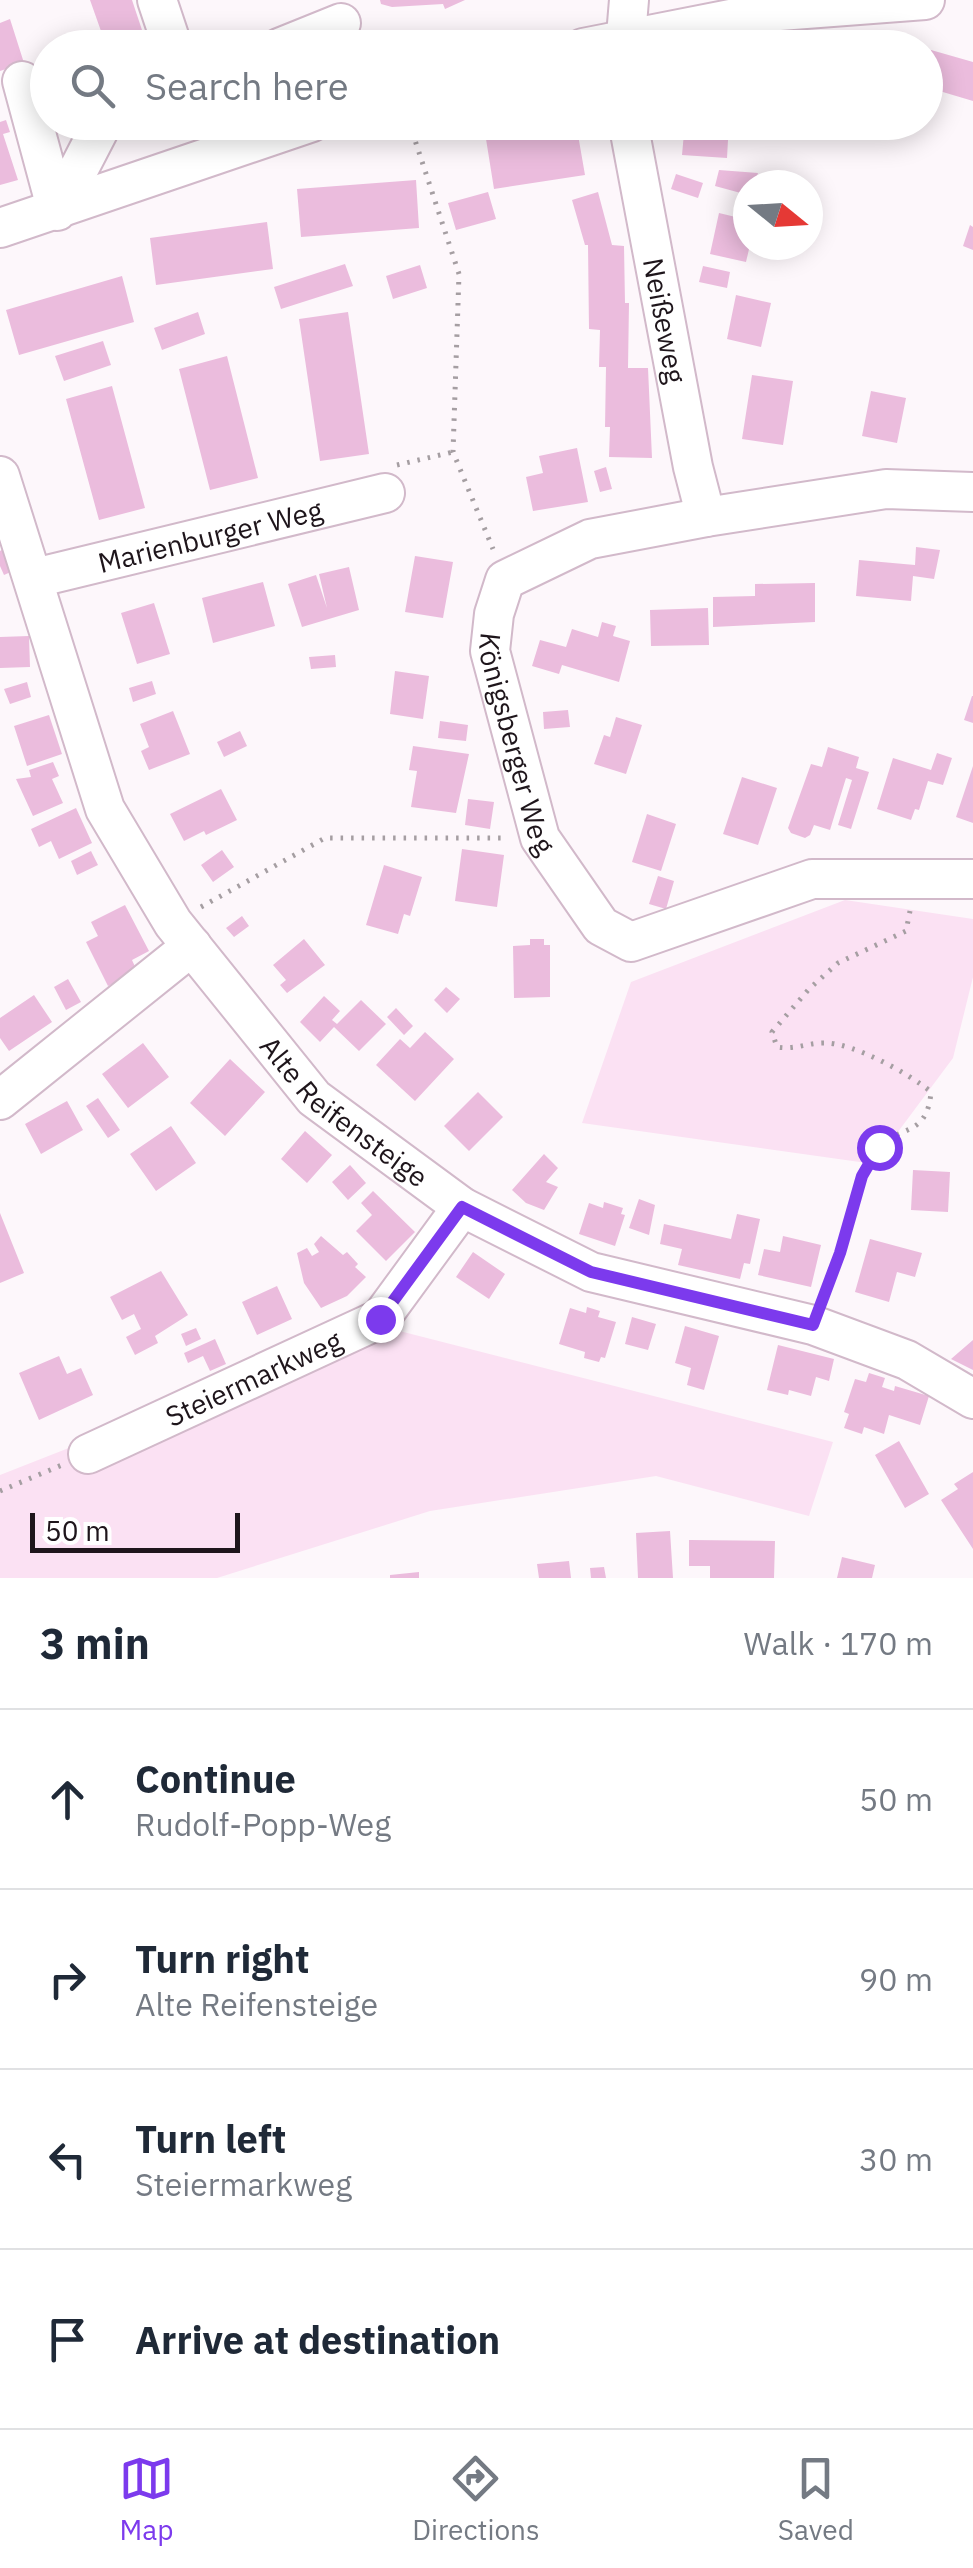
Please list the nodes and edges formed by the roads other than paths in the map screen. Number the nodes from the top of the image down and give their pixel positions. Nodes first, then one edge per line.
1 (157, 0) edge
2 (629, 0) edge
3 (924, 0) edge
4 (167, 30) edge
5 (626, 30) edge
6 (684, 30) edge
7 (22, 80) dead end
8 (30, 109) edge
9 (38, 140) edge
10 (93, 140) edge
11 (261, 140) edge
12 (631, 140) edge
13 (58, 211) junction
14 (0, 228) edge
15 (0, 476) edge
16 (973, 492) edge
17 (385, 493) road end
18 (706, 516) junction
19 (34, 578) junction
20 (973, 879) edge
21 (182, 934) junction
22 (0, 1100) edge
23 (462, 1207) junction
24 (973, 1400) edge
25 (88, 1454) road end

1 - 4 street
2 - 5 street
3 - 6 street
7 - 8 street
9 - 13 street
10 - 13 street
11 - 13 street
12 - 18 street, Neißeweg
13 - 14 street
15 - 19 street, Alte Reifensteige
16 - 18 street
17 - 19 street, Marienburger Weg
18 - 20 street, Königsberger Weg
19 - 21 street, Alte Reifensteige
21 - 22 street
21 - 23 street, Alte Reifensteige
23 - 24 street, Alte Reifensteige
23 - 25 street, Steiermarkweg

